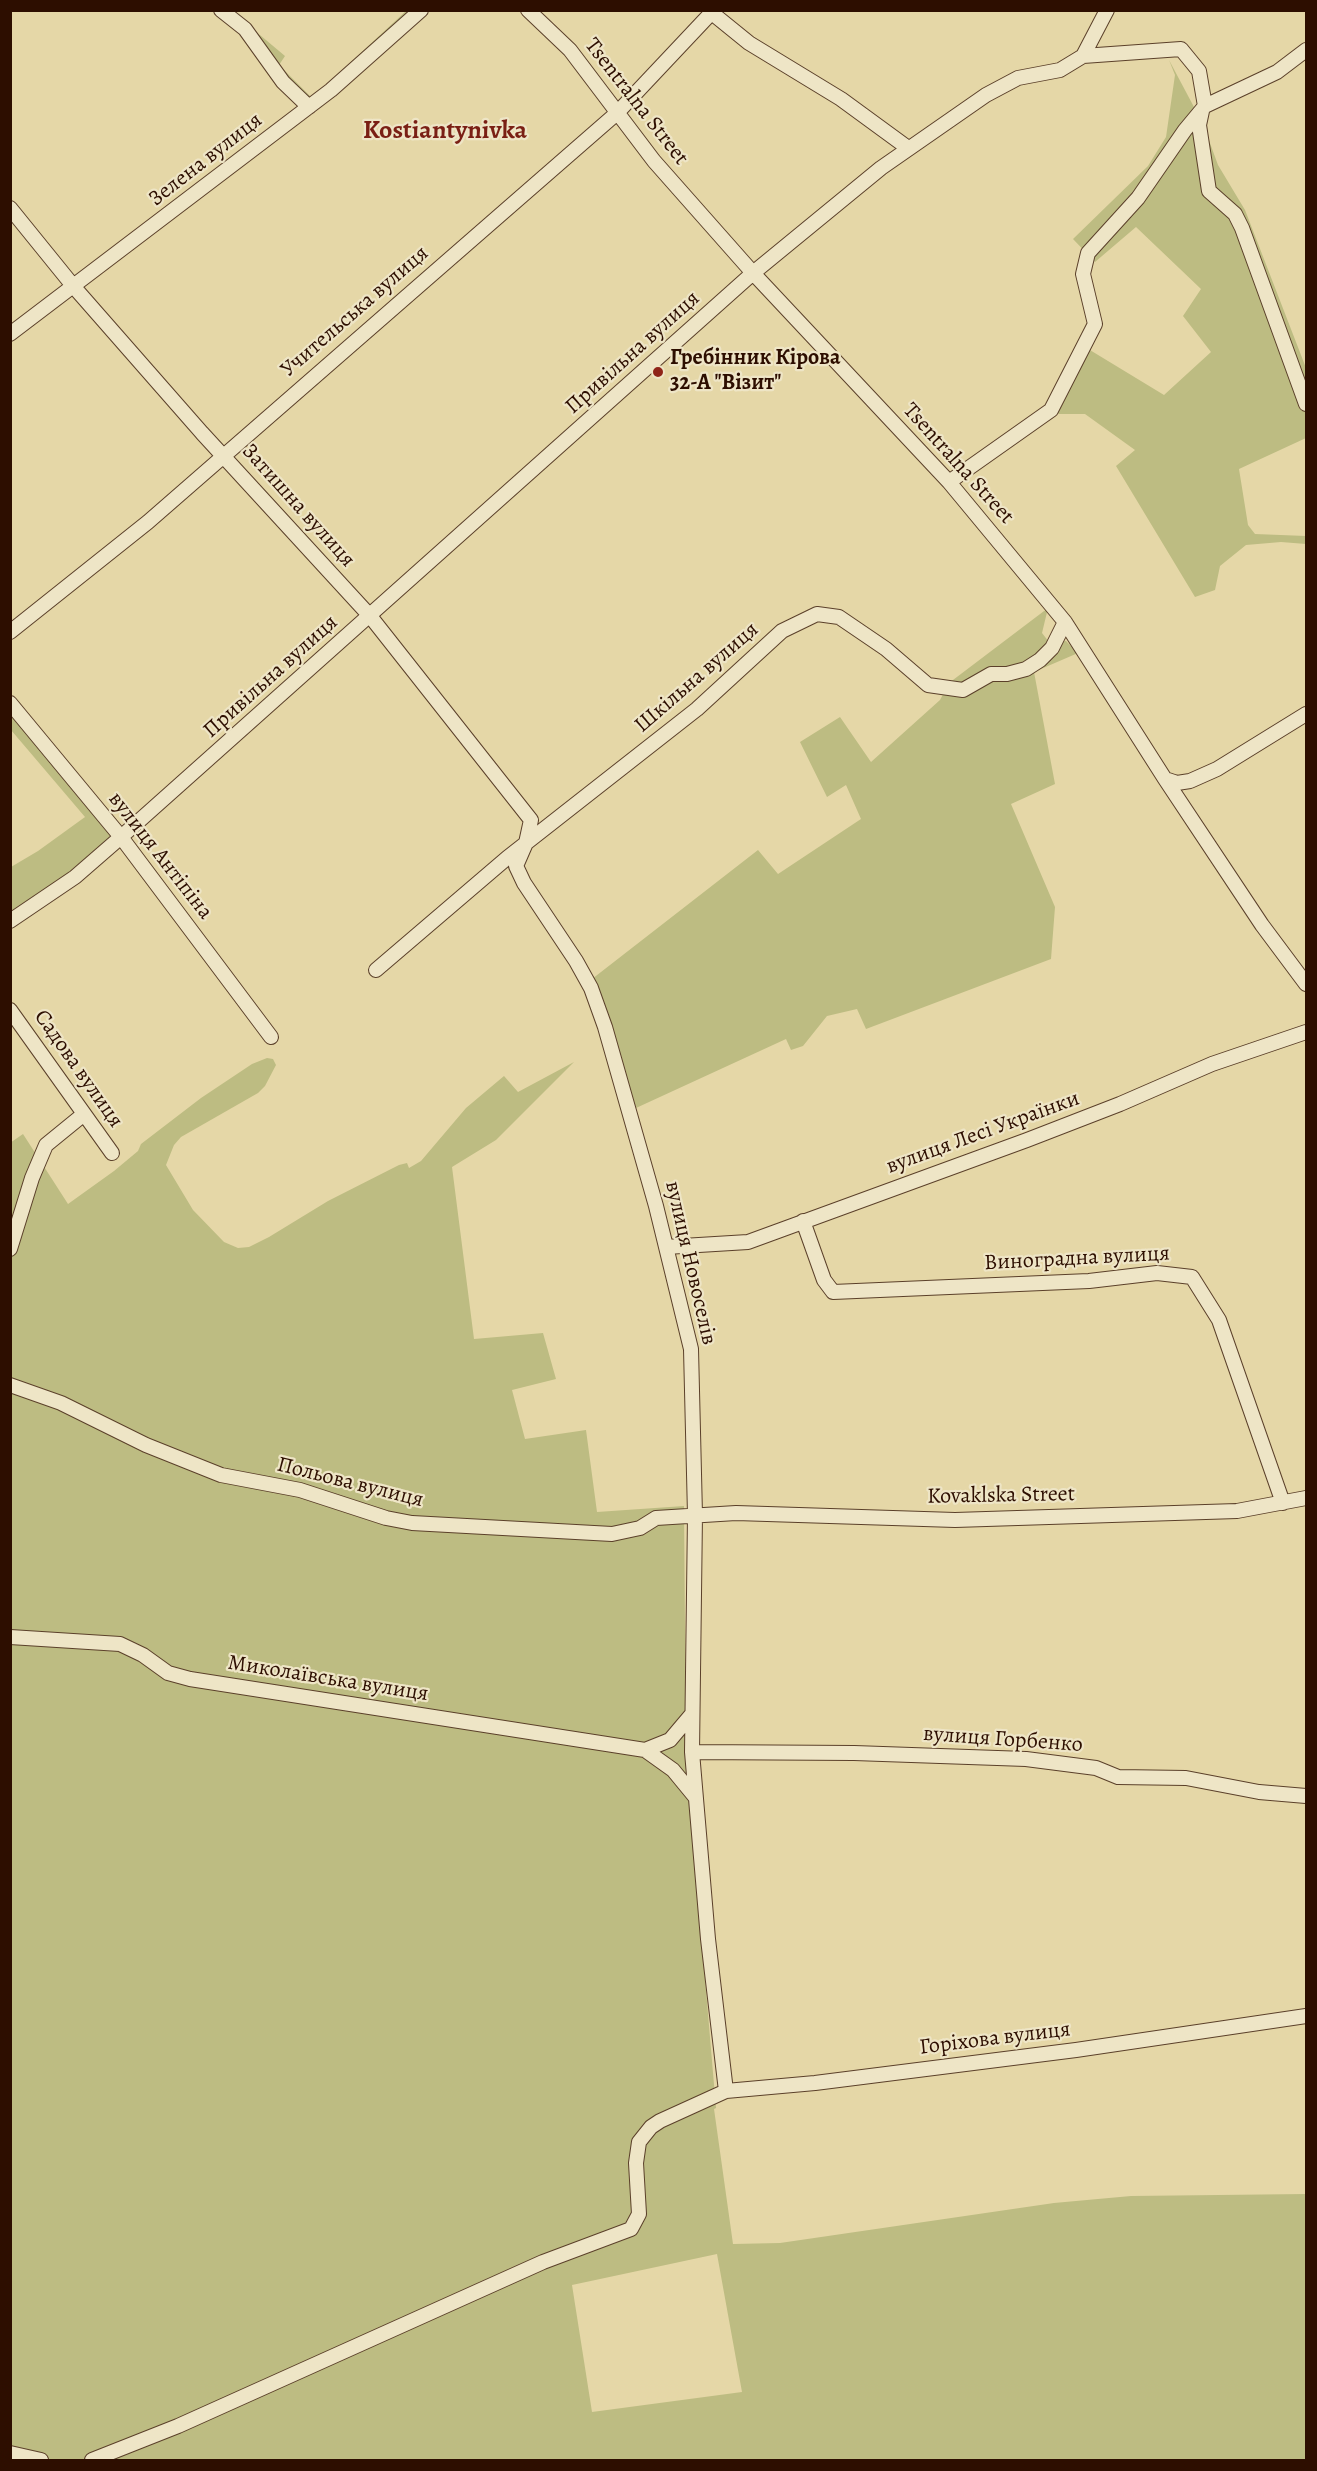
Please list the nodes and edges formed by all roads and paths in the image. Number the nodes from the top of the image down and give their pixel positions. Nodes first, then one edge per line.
1 (221, 10) edge
2 (421, 10) edge
3 (528, 10) edge
4 (1107, 10) edge
5 (713, 12) edge
6 (1306, 50) edge
7 (1083, 56) junction
8 (309, 107) junction
9 (1204, 107) junction
10 (617, 113) junction
11 (908, 148) junction
12 (10, 208) edge
13 (753, 273) junction
14 (74, 287) junction
15 (10, 334) edge
16 (1306, 404) edge
17 (224, 455) junction
18 (949, 482) junction
19 (370, 616) junction
20 (1065, 622) junction
21 (10, 632) edge
22 (10, 703) edge
23 (1306, 714) edge
24 (1164, 779) junction
25 (121, 837) junction
26 (526, 843) junction
27 (10, 921) edge
28 (376, 970) dead end
29 (1306, 984) edge
30 (10, 1010) edge
31 (1306, 1032) edge
32 (271, 1037) dead end
33 (84, 1114) junction
34 (112, 1153) dead end
35 (803, 1221) junction
36 (666, 1247) junction
37 (10, 1249) edge
38 (10, 1385) edge
39 (1306, 1498) edge
40 (1283, 1503) junction
41 (695, 1515) junction
42 (10, 1637) edge
43 (692, 1714) junction
44 (645, 1750) junction
45 (692, 1752) junction
46 (1306, 1796) edge
47 (696, 1798) junction
48 (1306, 2016) edge
49 (726, 2091) junction
50 (10, 2453) edge
51 (41, 2460) edge
52 (92, 2460) edge

1 - 8 street
2 - 8 street, Зелена вулиця
3 - 10 street, Tsentralna Street
4 - 7 street
5 - 10 street, Учительська вулиця
5 - 11 street
6 - 9 street
7 - 9 street, Привільна вулиця
7 - 11 street, Привільна вулиця
8 - 14 street, Зелена вулиця
9 - 16 street
9 - 18 street
10 - 13 street, Tsentralna Street
10 - 17 street, Учительська вулиця
11 - 13 street, Привільна вулиця
12 - 14 street, Затишна вулиця
13 - 18 street, Tsentralna Street
13 - 19 street, Привільна вулиця
14 - 15 street, Зелена вулиця
14 - 17 street, Затишна вулиця
17 - 19 street, Затишна вулиця
17 - 21 street, Учительська вулиця
18 - 20 street, Tsentralna Street
19 - 25 street, Привільна вулиця
19 - 26 street, Затишна вулиця
20 - 24 street, Tsentralna Street
20 - 26 street, Шкільна вулиця
22 - 25 street, вулиця Антіпіна
23 - 24 street
24 - 29 street, Tsentralna Street
25 - 27 street, Привільна вулиця
25 - 32 street, вулиця Антіпіна
26 - 28 street, Шкільна вулиця
26 - 36 street, вулиця Новоселів
30 - 33 street, Садова вулиця
31 - 35 street, вулиця Лесі Українки
33 - 34 street, Садова вулиця
33 - 37 street
35 - 36 street, вулиця Лесі Українки
35 - 40 street, Виноградна вулиця
36 - 41 street, вулиця Новоселів
38 - 41 street, Польова вулиця
39 - 40 street, Kovaklska Street
40 - 41 street, Kovaklska Street
41 - 43 street, вулиця Новоселів
42 - 44 street, Миколаївська вулиця
43 - 44 street
43 - 45 street, вулиця Новоселів
44 - 47 street, Миколаївська вулиця
45 - 46 street, вулиця Горбенко
45 - 47 street, вулиця Новоселів
47 - 49 street, вулиця Новоселів
48 - 49 street, Горіхова вулиця
49 - 52 street, Горіхова вулиця
50 - 51 street

